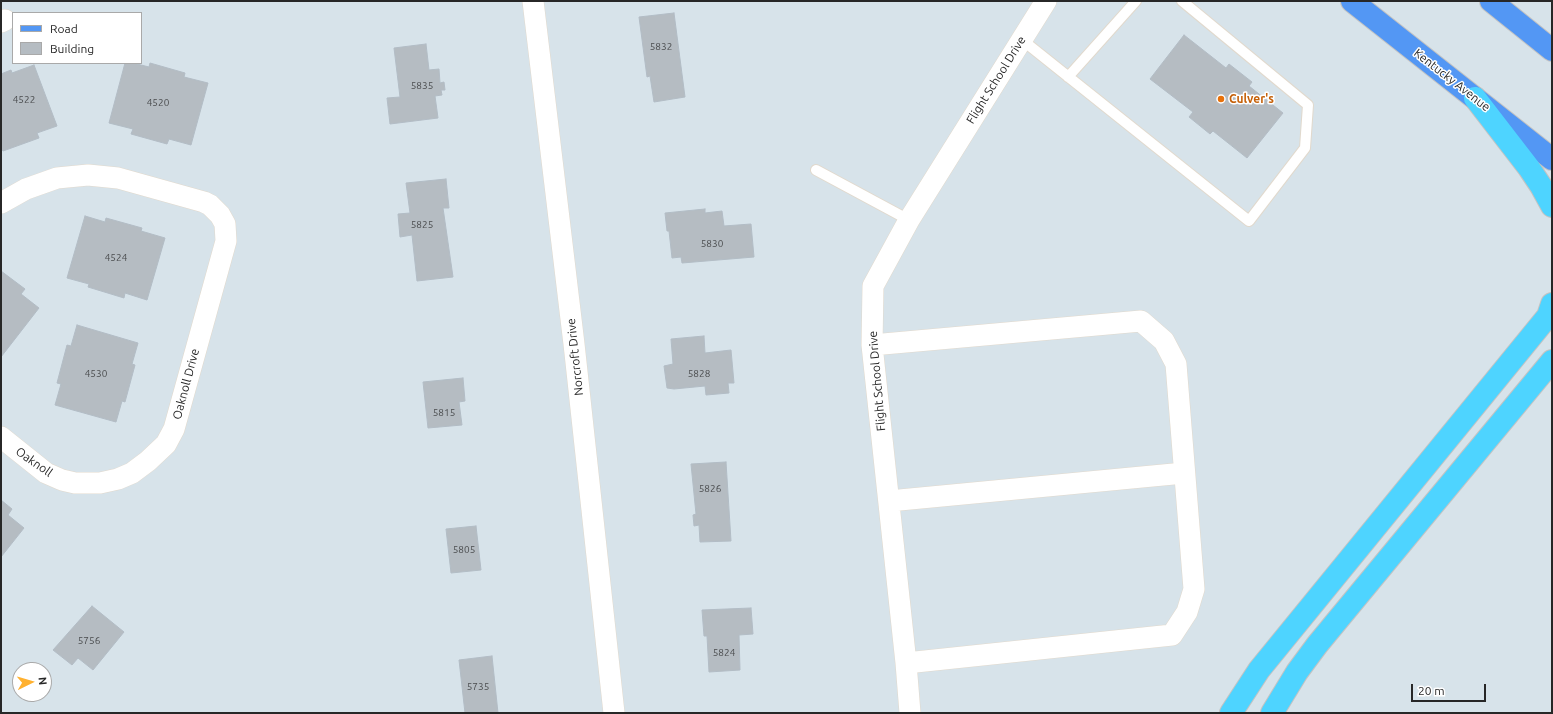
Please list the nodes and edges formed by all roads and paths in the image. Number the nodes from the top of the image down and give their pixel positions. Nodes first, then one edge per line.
1 (532, 1) edge
2 (1046, 1) edge
3 (1136, 1) edge
4 (1182, 1) edge
5 (1352, 1) edge
6 (1491, 1) edge
7 (1021, 39) junction
8 (1552, 50) edge
9 (1068, 77) junction
10 (1475, 98) junction
11 (1552, 159) edge
12 (816, 170) dead end
13 (1, 203) edge
14 (1552, 206) edge
15 (909, 220) junction
16 (1551, 310) edge
17 (872, 345) junction
18 (1552, 360) edge
19 (1552, 369) edge
20 (1533, 384) junction
21 (1, 437) edge
22 (1184, 473) junction
23 (118, 479) joint
24 (888, 501) junction
25 (906, 663) junction
26 (614, 713) edge
27 (910, 713) edge
28 (1231, 713) edge
29 (1272, 713) edge

1 - 26 street, Norcroft Drive
2 - 7 street, Flight School Drive
3 - 9 lane
4 - 9 lane
5 - 10 main road, Kentucky Avenue
6 - 8 main road
7 - 9 lane
7 - 15 street, Flight School Drive
10 - 11 main road, Kentucky Avenue
10 - 14 highway
12 - 15 lane
13 - 23 street, Oaknoll Drive
15 - 17 street, Flight School Drive
16 - 28 highway
17 - 22 street
17 - 24 street, Flight School Drive
18 - 20 highway
19 - 20 highway
20 - 29 highway
21 - 23 street, Oaknoll
22 - 24 street
22 - 25 street
24 - 25 street, Flight School Drive
25 - 27 street, Flight School Drive

